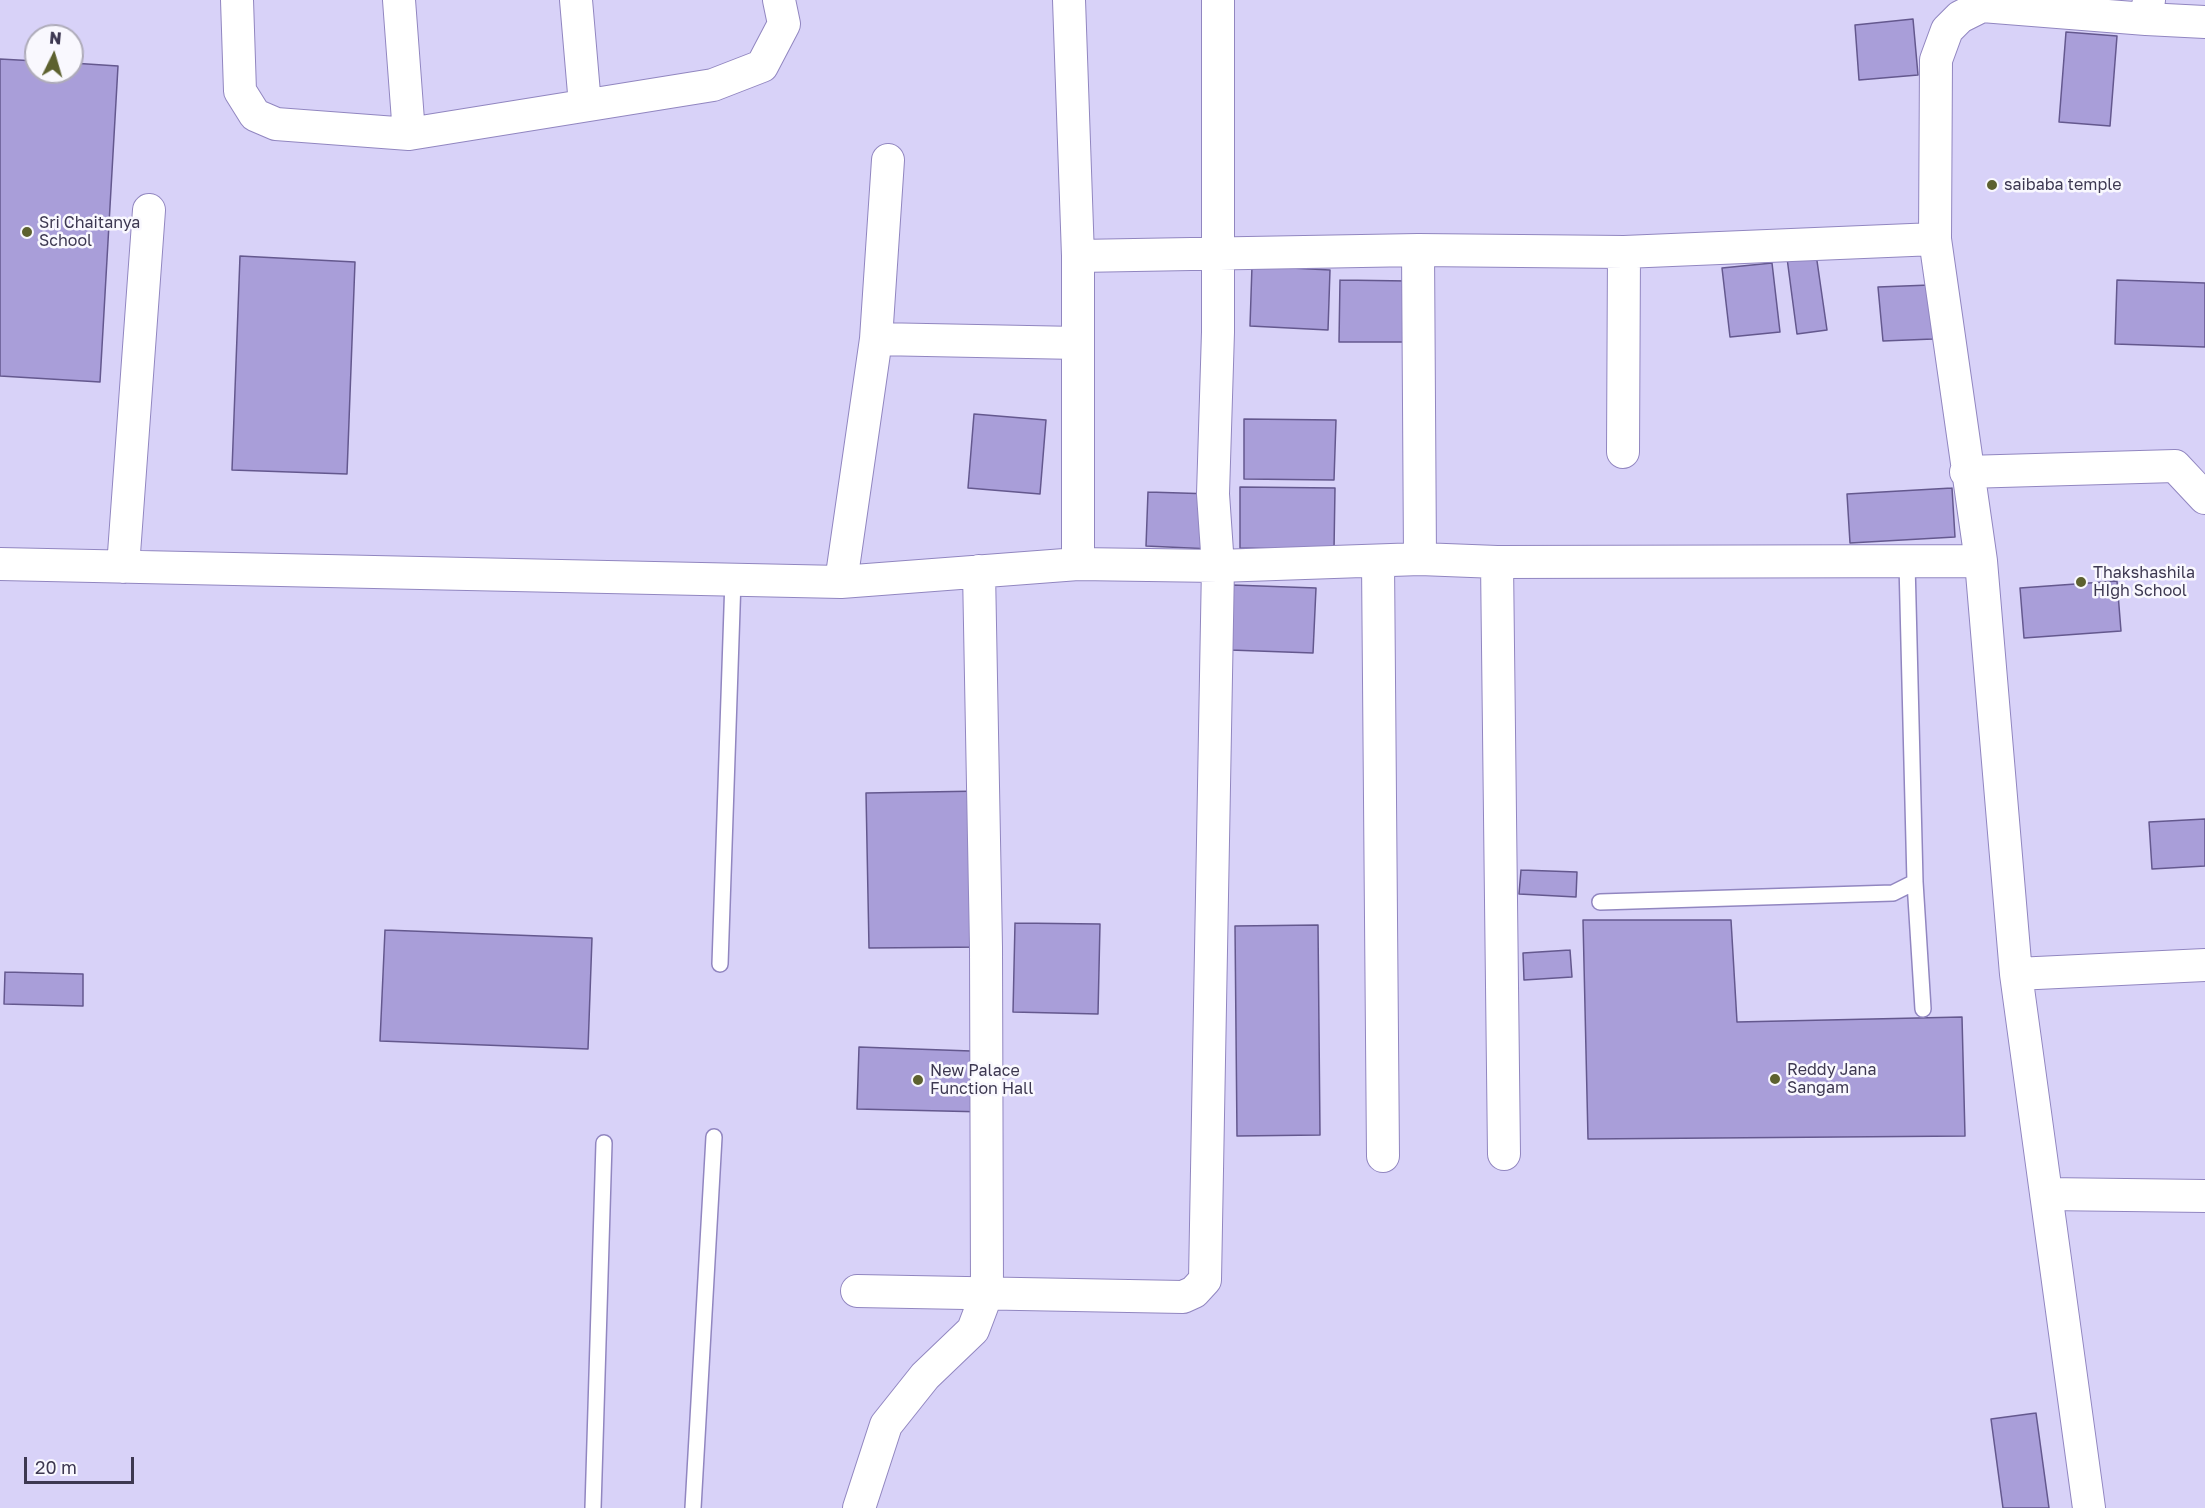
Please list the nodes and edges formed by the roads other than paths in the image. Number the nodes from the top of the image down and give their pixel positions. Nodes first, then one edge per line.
1 (237, 0) edge
2 (399, 0) edge
3 (576, 0) edge
4 (779, 0) edge
5 (1069, 0) edge
6 (1218, 0) edge
7 (2148, 10) edge
8 (2205, 22) edge
9 (585, 105) junction
10 (409, 134) junction
11 (888, 160) dead end
12 (149, 210) dead end
13 (1935, 239) junction
14 (1418, 250) junction
15 (1624, 252) junction
16 (1218, 254) junction
17 (1078, 256) junction
18 (876, 339) junction
19 (1078, 342) junction
20 (1623, 452) dead end
21 (1966, 472) junction
22 (2205, 498) edge
23 (1420, 559) junction
24 (1378, 561) junction
25 (1981, 561) junction
26 (1497, 562) junction
27 (1907, 563) junction
28 (0, 564) edge
29 (1077, 564) junction
30 (1218, 566) junction
31 (123, 567) junction
32 (979, 571) junction
33 (733, 579) junction
34 (841, 582) junction
35 (1915, 882) junction
36 (1600, 902) dead end
37 (720, 964) dead end
38 (2205, 965) edge
39 (2016, 974) junction
40 (1923, 1009) dead end
41 (714, 1137) dead end
42 (604, 1143) dead end
43 (1504, 1154) dead end
44 (1383, 1156) dead end
45 (2046, 1194) junction
46 (2205, 1196) edge
47 (857, 1291) dead end
48 (987, 1293) junction
49 (593, 1508) edge
50 (693, 1508) edge
51 (859, 1508) edge
52 (2089, 1508) edge

1 - 10 street
2 - 10 street
3 - 9 street
4 - 9 street
5 - 17 street
6 - 16 street
7 - 8 street
7 - 13 street
9 - 10 street
11 - 18 street
12 - 31 street
13 - 15 street
13 - 21 street
14 - 15 street
14 - 16 street
14 - 23 street
15 - 20 street
16 - 17 street
16 - 30 street
17 - 19 street
18 - 19 street
18 - 34 street
19 - 29 street
21 - 22 street
21 - 25 street
23 - 24 street
23 - 26 street
24 - 30 street
24 - 44 street
25 - 27 street
25 - 39 street
26 - 27 street
26 - 43 street
27 - 35 lane
28 - 31 street
29 - 30 street
29 - 32 street
30 - 48 street
31 - 33 street
32 - 34 street
32 - 48 street
33 - 34 street
33 - 37 lane
35 - 36 lane
35 - 40 lane
38 - 39 street
39 - 45 street
41 - 50 lane
42 - 49 lane
45 - 46 street
45 - 52 street
47 - 48 street
48 - 51 street

